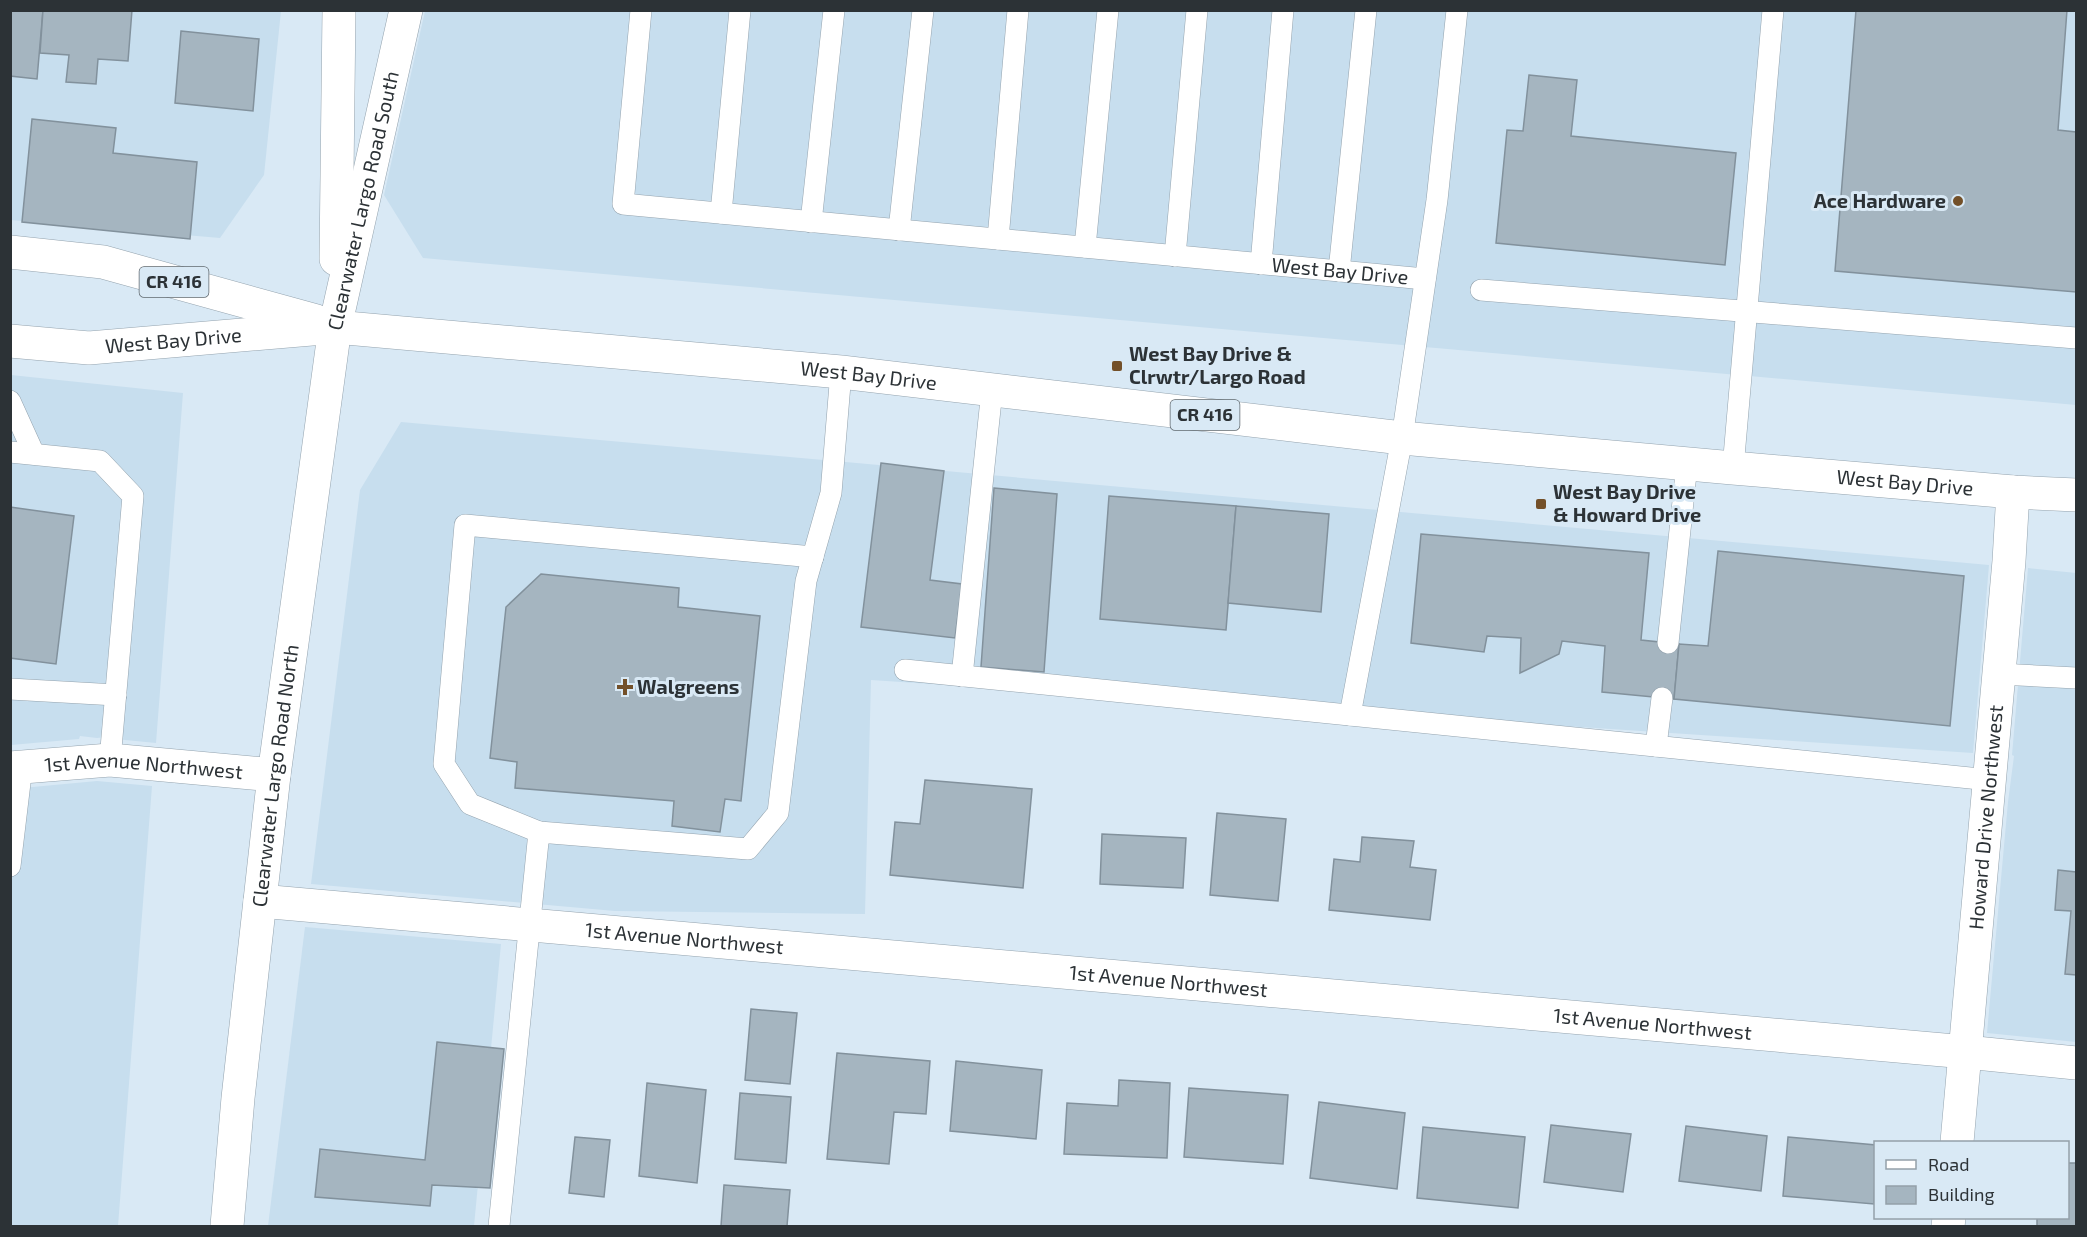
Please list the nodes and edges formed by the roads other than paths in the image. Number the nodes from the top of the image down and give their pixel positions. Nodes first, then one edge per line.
1 (339, 10) edge
2 (406, 10) edge
3 (641, 10) edge
4 (740, 10) edge
5 (834, 10) edge
6 (923, 10) edge
7 (1018, 10) edge
8 (1108, 10) edge
9 (1197, 10) edge
10 (1283, 10) edge
11 (1366, 10) edge
12 (1457, 10) edge
13 (1773, 10) edge
14 (721, 213) junction
15 (811, 222) junction
16 (899, 230) junction
17 (998, 239) junction
18 (1084, 247) junction
19 (10, 252) edge
20 (1175, 256) junction
21 (1261, 264) junction
22 (1339, 271) junction
23 (1425, 279) junction
24 (1481, 290) dead end
25 (1748, 311) junction
26 (335, 327) junction
27 (2076, 338) edge
28 (10, 341) edge
29 (842, 372) junction
30 (992, 390) junction
31 (10, 401) edge
32 (1402, 438) junction
33 (10, 452) edge
34 (34, 454) junction
35 (1687, 464) junction
36 (1733, 468) junction
37 (2013, 492) junction
38 (2076, 495) edge
39 (813, 557) junction
40 (1668, 643) dead end
41 (905, 670) dead end
42 (1999, 674) junction
43 (962, 676) junction
44 (2076, 678) edge
45 (10, 689) edge
46 (116, 696) junction
47 (1662, 698) dead end
48 (1350, 715) junction
49 (1656, 746) junction
50 (110, 760) junction
51 (16, 767) edge
52 (274, 776) junction
53 (1990, 780) junction
54 (539, 832) junction
55 (12, 841) edge
56 (10, 866) edge
57 (260, 901) junction
58 (530, 925) junction
59 (1966, 1052) junction
60 (2076, 1063) edge
61 (1957, 1141) edge
62 (226, 1227) edge
63 (499, 1227) edge

1 - 26 main road, Clearwater Largo Road South
2 - 26 main road, Clearwater Largo Road South
3 - 14 lane, West Bay Drive
4 - 14 lane
5 - 15 lane
6 - 16 lane
7 - 17 lane
8 - 18 lane
9 - 20 lane
10 - 21 lane
11 - 22 lane
12 - 23 lane, West Bay Drive
13 - 25 lane
14 - 15 lane, West Bay Drive
15 - 16 lane, West Bay Drive
16 - 17 lane, West Bay Drive
17 - 18 lane, West Bay Drive
18 - 20 lane, West Bay Drive
19 - 26 main road, West Bay Drive / CR 416
20 - 21 lane, West Bay Drive
21 - 22 lane, West Bay Drive
22 - 23 lane, West Bay Drive
23 - 32 lane, West Bay Drive
24 - 25 lane
25 - 27 lane
25 - 36 lane
26 - 28 main road, West Bay Drive / CR 416
26 - 29 main road, West Bay Drive / CR 416
26 - 52 main road, Clearwater Largo Road North
29 - 30 main road, West Bay Drive / CR 416
29 - 39 lane
30 - 32 main road, West Bay Drive / CR 416
30 - 43 lane
31 - 34 lane
32 - 35 main road, West Bay Drive / CR 416
32 - 48 lane, West Bay Drive
33 - 34 lane
34 - 46 lane
35 - 36 main road, West Bay Drive / CR 416
35 - 40 lane
36 - 37 main road, West Bay Drive / CR 416
37 - 38 main road, West Bay Drive / CR 416
37 - 42 main road, Howard Drive Northwest
39 - 54 lane
39 - 54 lane
41 - 43 lane
42 - 44 lane
42 - 53 main road, Howard Drive Northwest
43 - 48 lane
45 - 46 lane
46 - 50 lane
47 - 49 lane
48 - 49 lane
49 - 53 lane
50 - 51 main road, 1st Avenue Northwest
50 - 52 main road, 1st Avenue Northwest
51 - 55 lane
52 - 57 main road, Clearwater Largo Road North
53 - 59 main road, Howard Drive Northwest
54 - 58 lane
55 - 56 lane
57 - 58 main road, 1st Avenue Northwest
57 - 62 main road, Clearwater Largo Road North
58 - 59 main road, 1st Avenue Northwest
58 - 63 lane
59 - 60 main road, 1st Avenue Northwest
59 - 61 main road, Howard Drive Northwest

